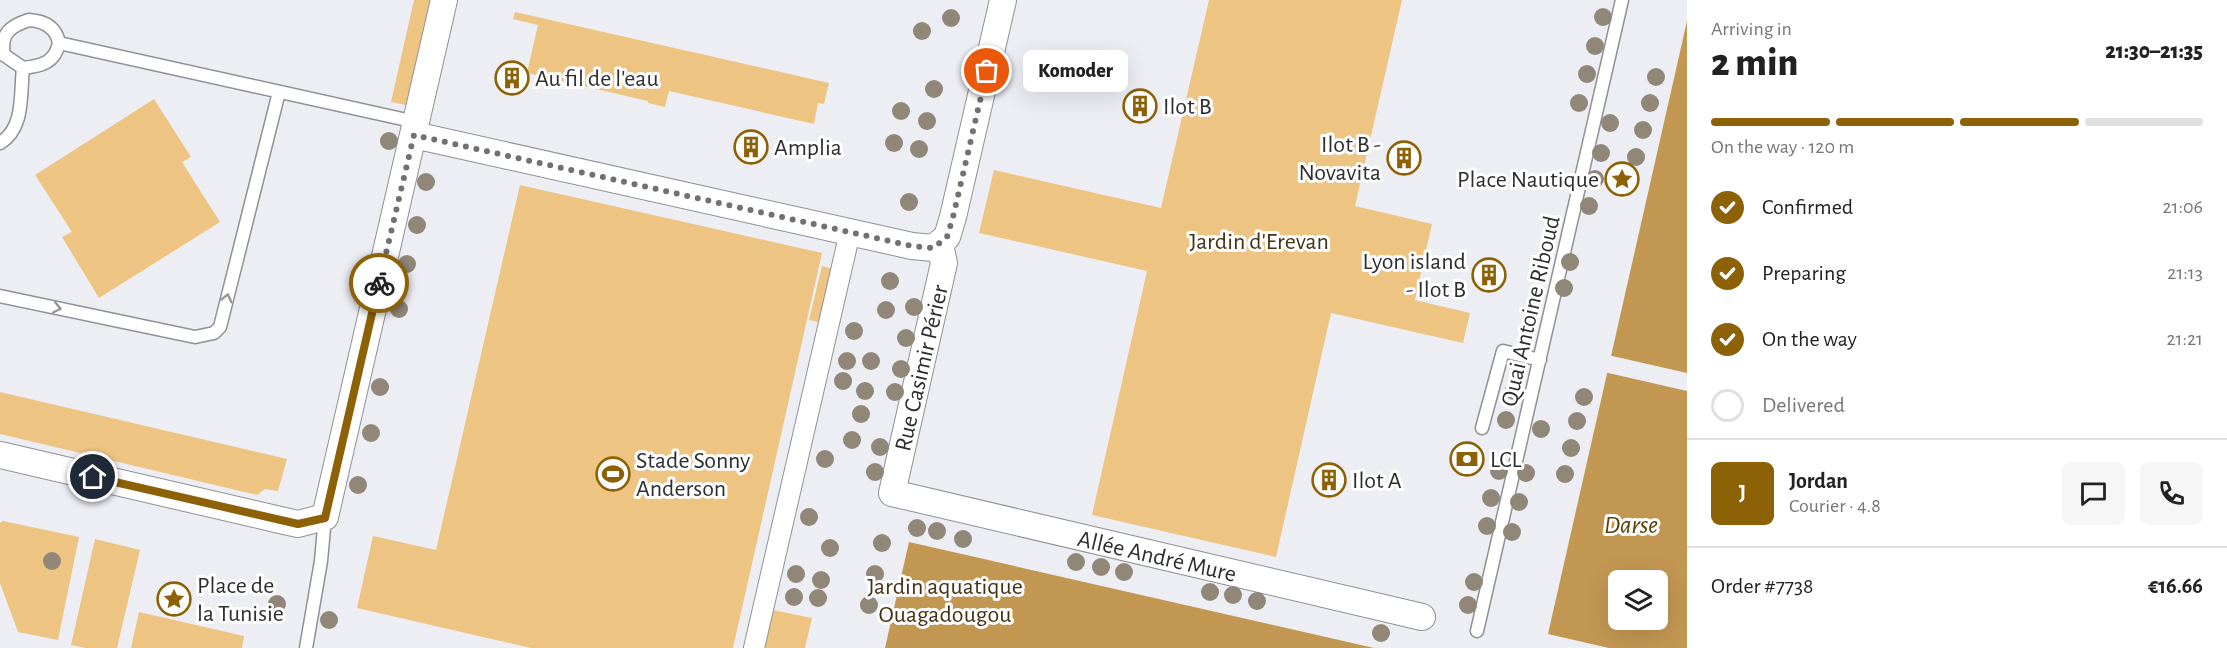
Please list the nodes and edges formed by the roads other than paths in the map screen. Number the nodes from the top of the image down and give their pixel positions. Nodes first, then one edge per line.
1 (444, 0) edge
2 (1002, 0) edge
3 (1622, 0) edge
4 (2, 36) edge
5 (59, 43) junction
6 (23, 68) junction
7 (279, 92) junction
8 (415, 129) junction
9 (0, 143) edge
10 (850, 232) junction
11 (940, 245) junction
12 (0, 296) edge
13 (1540, 360) junction
14 (1482, 428) dead end
15 (0, 455) edge
16 (892, 493) joint
17 (325, 518) junction
18 (1422, 617) dead end
19 (1477, 631) dead end
20 (306, 648) edge
21 (754, 648) edge

1 - 8 street
2 - 11 street, Rue Casimir Périer
3 - 13 lane, Quai Antoine Riboud
4 - 5 lane
4 - 6 lane
5 - 6 lane
5 - 7 lane
6 - 9 lane
7 - 8 lane
12 -> 7 lane
8 - 10 street
8 - 17 street
10 - 11 street
10 - 21 street
11 - 16 street, Rue Casimir Périer
13 - 14 lane
13 - 19 lane, Quai Antoine Riboud
15 - 17 street
16 - 18 street, Allée André Mure
17 - 20 lane

